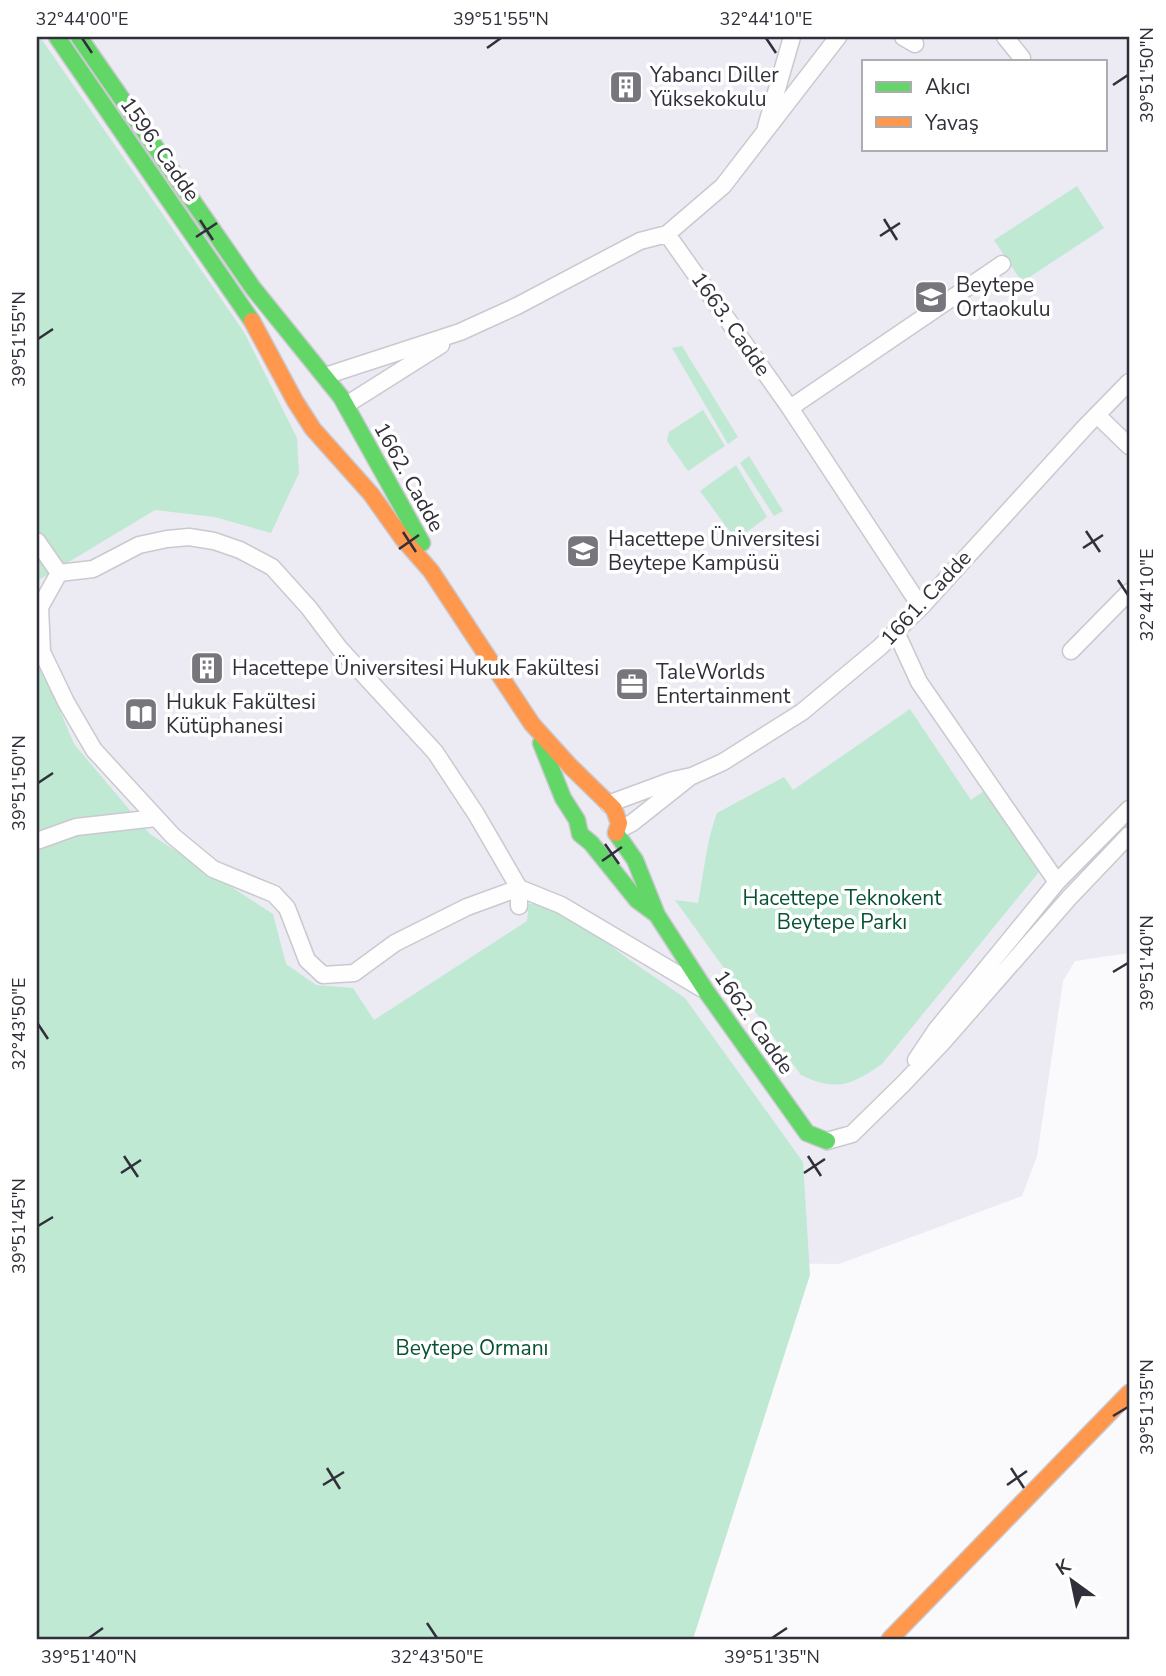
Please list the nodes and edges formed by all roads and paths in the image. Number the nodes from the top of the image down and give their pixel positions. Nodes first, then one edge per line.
1 (57, 37) edge
2 (79, 37) edge
3 (792, 37) edge
4 (838, 37) edge
5 (903, 37) edge
6 (909, 37) edge
7 (1005, 37) edge
8 (1022, 58) dead end
9 (764, 136) junction
10 (667, 234) junction
11 (1002, 264) dead end
12 (460, 332) junction
13 (325, 376) junction
14 (1129, 382) edge
15 (291, 394) junction
16 (345, 405) junction
17 (790, 408) junction
18 (1097, 415) junction
19 (309, 422) junction
20 (1129, 446) edge
21 (37, 541) edge
22 (431, 571) junction
23 (59, 573) junction
24 (1129, 592) edge
25 (920, 607) junction
26 (896, 632) junction
27 (1071, 651) dead end
28 (532, 724) junction
29 (692, 776) junction
30 (608, 804) junction
31 (1129, 809) edge
32 (156, 817) junction
33 (577, 820) junction
34 (617, 832) junction
35 (39, 835) edge
36 (1129, 835) edge
37 (591, 843) junction
38 (1058, 882) junction
39 (519, 888) junction
40 (519, 906) dead end
41 (657, 915) junction
42 (706, 991) junction
43 (903, 1084) junction
44 (1129, 1393) edge
45 (890, 1639) edge

1 - 15 street, 1596. Cadde
2 - 13 street, 1596. Cadde
3 - 9 street
4 - 9 street
5 - 6 street
7 - 8 street
9 - 10 street
10 - 12 street
10 - 17 street, 1663. Cadde
11 - 17 street
12 - 13 street
12 - 16 street
13 - 15 street
13 - 16 street, 1596. Cadde
14 - 18 street, 1661. Cadde
15 - 19 street, 1596. Cadde
16 - 19 street
16 - 22 street, 1662. Cadde
17 - 25 street, 1663. Cadde
18 - 20 street
18 - 25 street, 1661. Cadde
19 - 22 street, 1662. Cadde
21 - 23 street
22 - 28 street, 1662. Cadde
23 - 32 street
23 - 39 street
24 - 27 street
25 - 26 street, 1661. Cadde
26 - 29 street, 1661. Cadde
26 - 38 street
28 - 30 street, 1662. Cadde
28 - 33 street, 1662. Cadde
29 - 30 street, 1661. Cadde
29 - 34 street, 1661. Cadde
30 - 33 street
30 - 34 street, 1662. Cadde
31 - 38 street
32 - 35 street
32 - 39 street
33 - 37 street, 1662. Cadde
34 - 37 street
34 - 41 street, 1662. Cadde
36 - 43 street
37 - 41 street, 1662. Cadde
38 - 43 street
39 - 40 street
39 - 42 street
41 - 42 street, 1662. Cadde
42 - 43 street, 1662. Cadde
44 - 45 street

